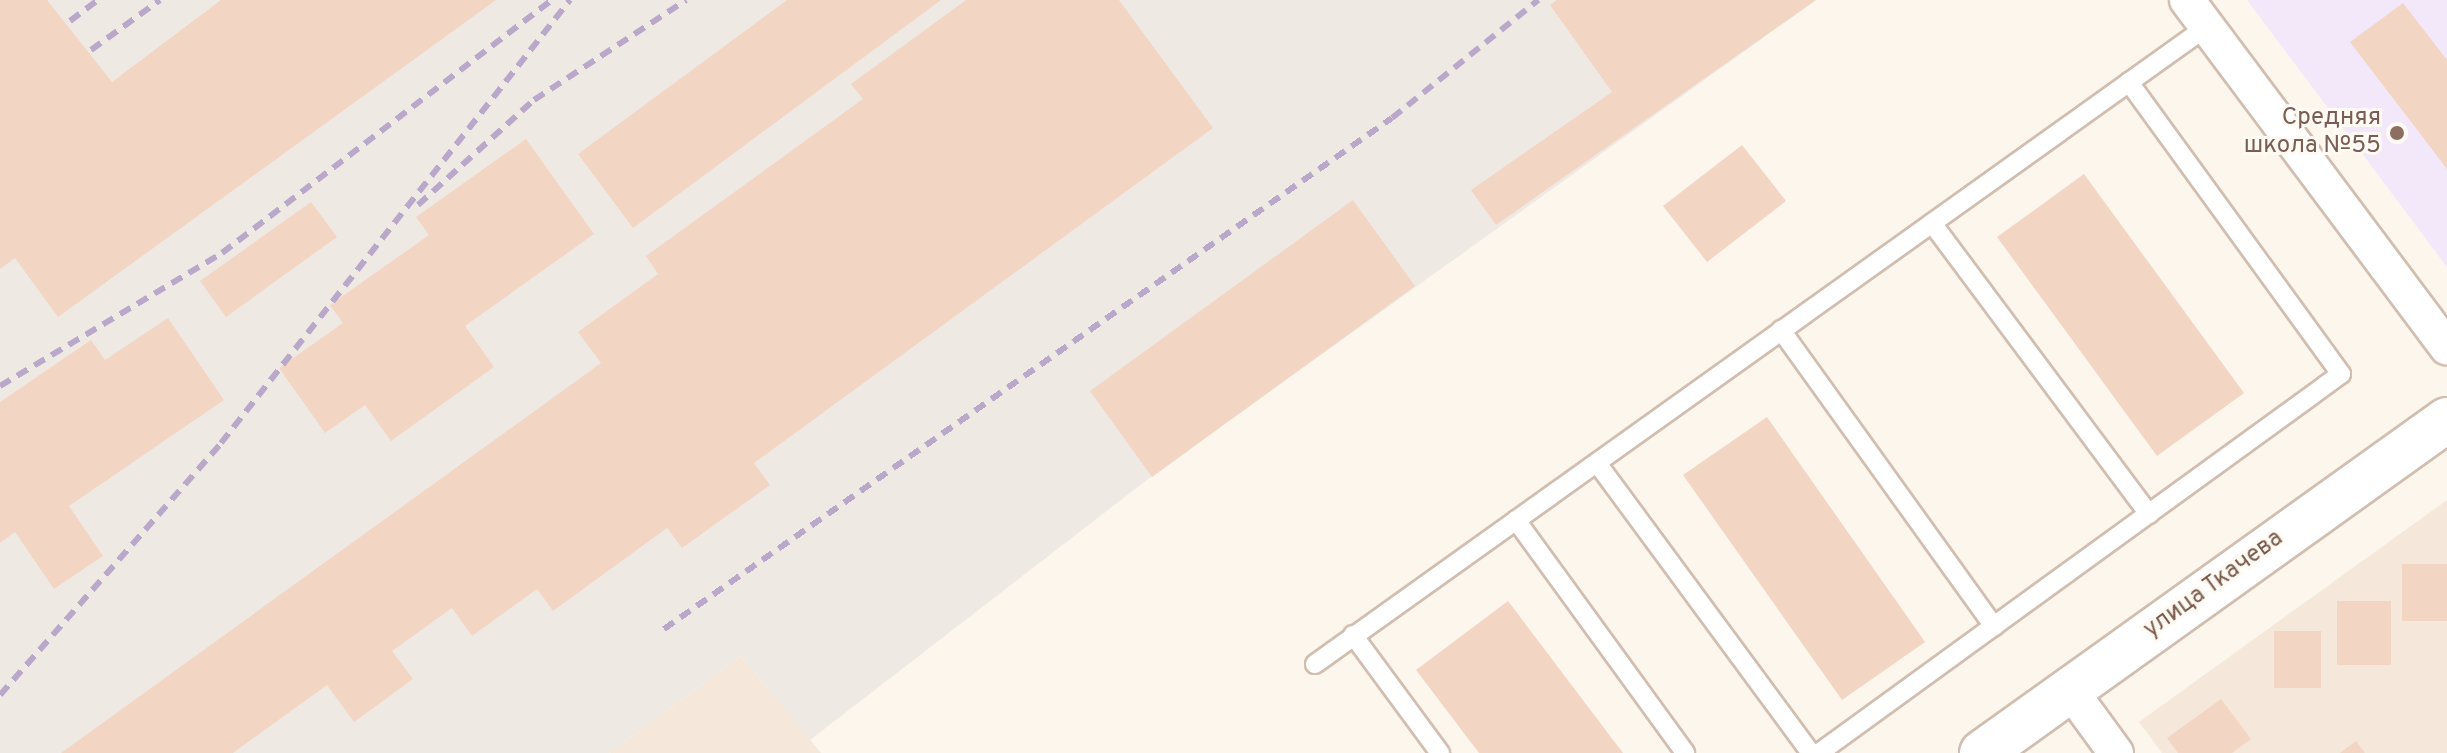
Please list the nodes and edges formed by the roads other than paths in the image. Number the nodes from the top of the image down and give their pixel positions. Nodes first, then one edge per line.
1 (2187, 0) edge
2 (2205, 28) junction
3 (2129, 82) junction
4 (1932, 223) junction
5 (1781, 330) junction
6 (2447, 348) edge
7 (2447, 420) edge
8 (1597, 463) junction
9 (2149, 514) junction
10 (1516, 520) junction
11 (1994, 626) junction
12 (1353, 635) junction
13 (1315, 664) dead end
14 (2070, 690) junction
15 (1440, 753) edge
16 (1685, 753) edge
17 (1811, 753) edge
18 (1819, 753) edge
19 (1982, 753) edge
20 (2116, 753) edge

1 - 2 street
2 - 3 lane
2 - 6 street
3 - 4 lane
3 - 9 lane
4 - 5 lane
4 - 9 lane
5 - 8 lane
5 - 11 lane
7 - 14 street, улица Ткачева
8 - 10 lane
8 - 17 lane
9 - 11 lane
10 - 12 lane
10 - 16 lane
11 - 18 lane
12 - 13 lane
12 - 15 lane
14 - 19 street, улица Ткачева
14 - 20 street

